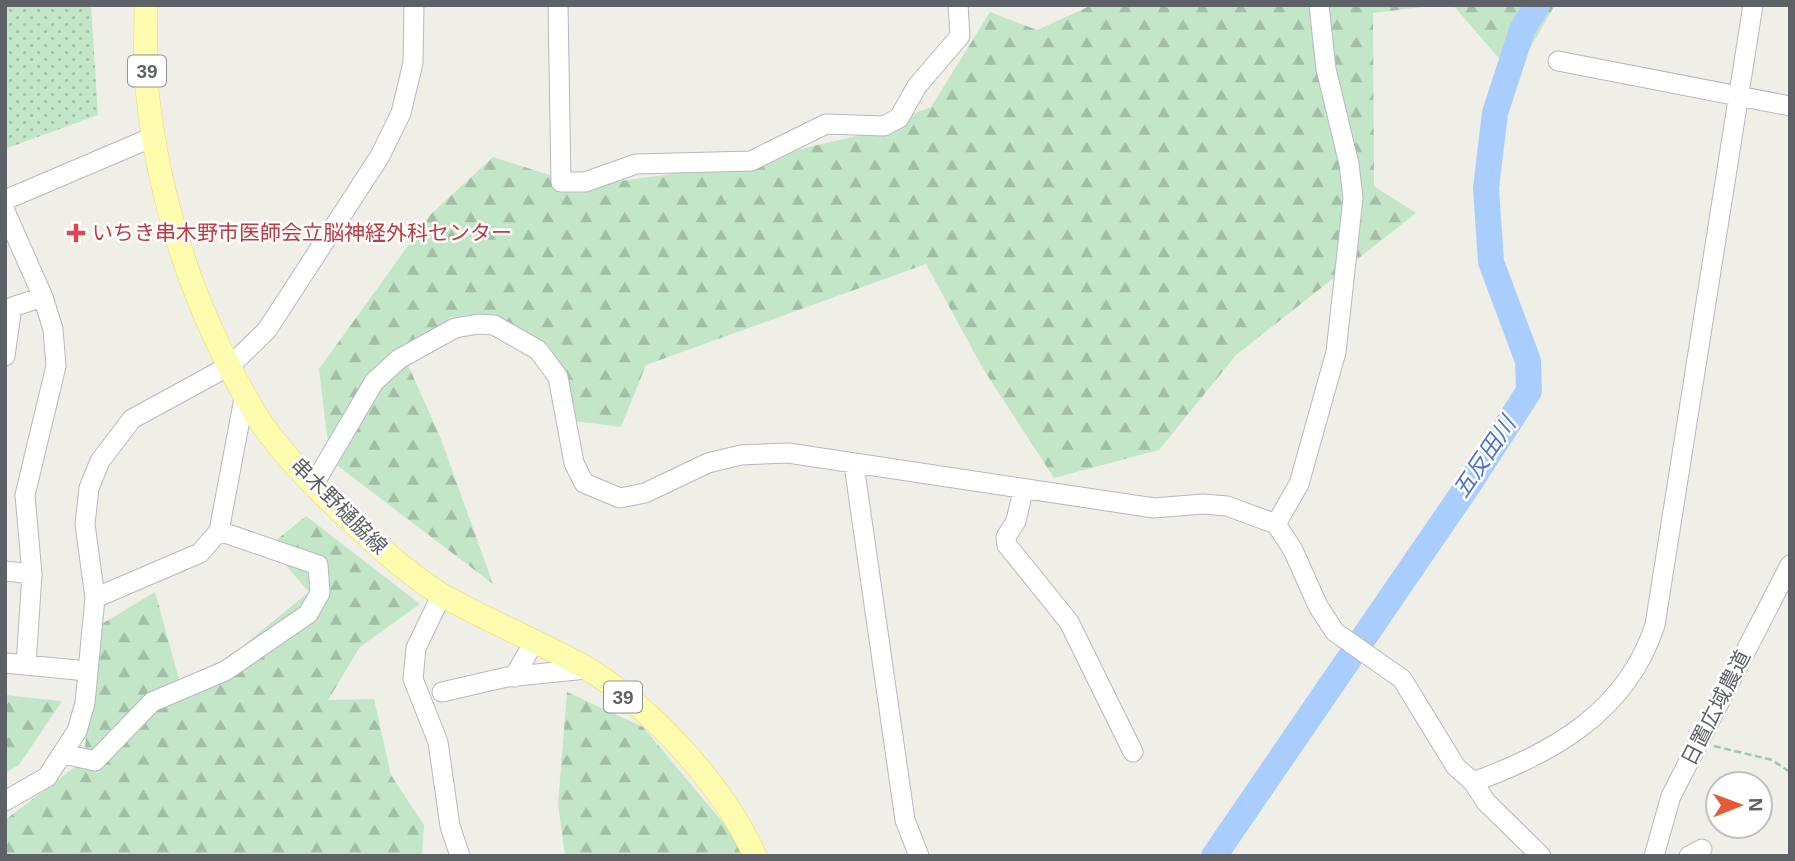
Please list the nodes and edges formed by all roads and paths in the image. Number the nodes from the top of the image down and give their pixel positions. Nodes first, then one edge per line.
1 (146, 5) edge
2 (414, 5) edge
3 (558, 5) edge
4 (958, 5) edge
5 (1319, 5) edge
6 (1753, 5) edge
7 (1558, 61) dead end
8 (1738, 96) junction
9 (1790, 106) edge
10 (153, 137) junction
11 (5, 200) edge
12 (5, 211) edge
13 (43, 297) junction
14 (5, 356) edge
15 (231, 365) junction
16 (245, 393) junction
17 (854, 465) junction
18 (314, 484) junction
19 (1023, 491) junction
20 (1276, 524) junction
21 (219, 531) junction
22 (1790, 565) edge
23 (5, 571) edge
24 (32, 574) junction
25 (442, 594) junction
26 (95, 598) junction
27 (534, 642) junction
28 (5, 663) edge
29 (26, 665) junction
30 (586, 669) junction
31 (87, 671) junction
32 (514, 677) junction
33 (442, 692) dead end
34 (1697, 742) junction
35 (1133, 752) dead end
36 (64, 754) junction
37 (1790, 772) edge
38 (1474, 782) junction
39 (5, 801) edge
40 (460, 856) edge
41 (755, 856) edge
42 (919, 856) edge
43 (1541, 856) edge
44 (1654, 856) edge

1 - 10 main road, 串木野樋脇線 / 39
2 - 15 street
3 - 4 street
5 - 20 street
6 - 8 street
7 - 8 street
8 - 9 street
8 - 38 street
10 - 11 street
10 - 15 main road, 串木野樋脇線 / 39
12 - 13 street
13 - 14 street
13 - 24 street
15 - 16 main road, 串木野樋脇線 / 39
15 - 26 street
16 - 18 main road, 串木野樋脇線 / 39
16 - 21 street
17 - 18 street
17 - 19 street
17 - 42 street
18 - 25 main road, 串木野樋脇線 / 39
19 - 20 street
19 - 35 street
20 - 38 street
21 - 26 street
21 - 36 street
22 - 34 street, 日置広域農道
23 - 24 street
24 - 29 street
25 - 27 main road, 串木野樋脇線 / 39
25 - 40 street
26 - 31 street
27 - 30 main road, 串木野樋脇線 / 39
27 - 32 street
28 - 29 street
29 - 31 street
30 - 32 street
30 - 41 main road, 串木野樋脇線 / 39
31 - 36 street
32 - 33 street
34 - 37 path
34 - 44 street, 日置広域農道
36 - 39 street
38 - 43 street

